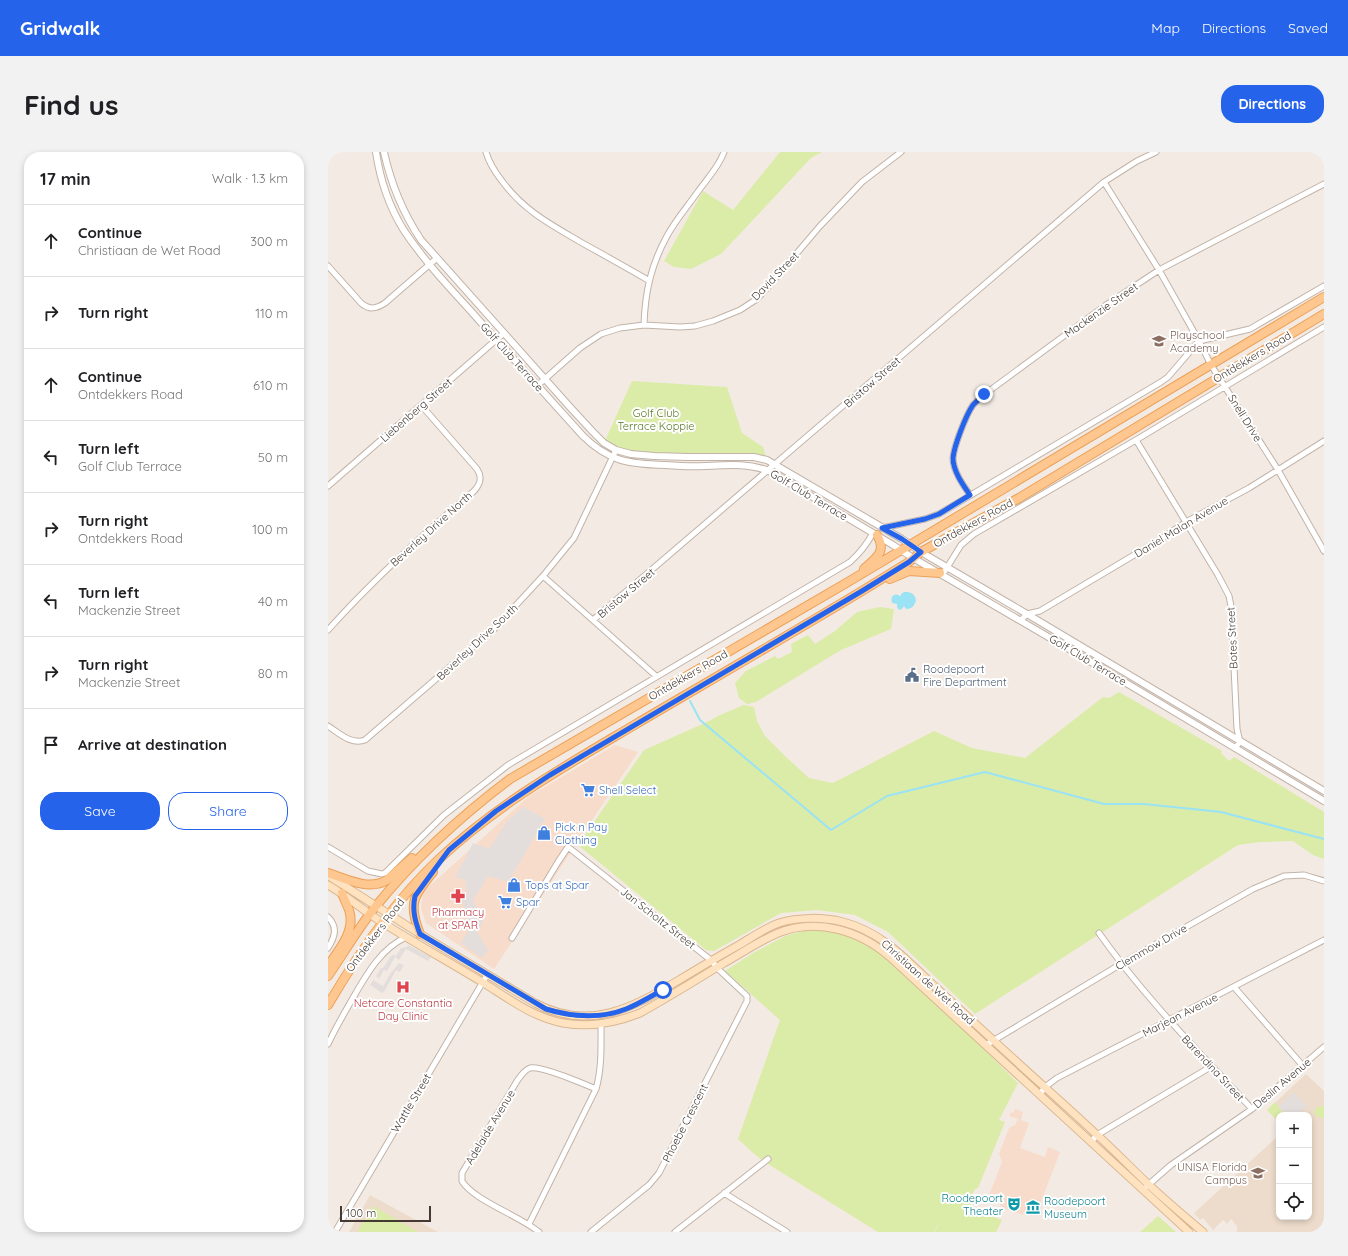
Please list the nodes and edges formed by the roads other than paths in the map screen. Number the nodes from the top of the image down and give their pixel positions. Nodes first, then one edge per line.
1 (376, 152) edge
2 (384, 152) edge
3 (486, 152) edge
4 (724, 152) edge
5 (901, 152) edge
6 (1156, 152) edge
7 (1104, 182) junction
8 (1324, 184) edge
9 (437, 258) junction
10 (429, 264) junction
11 (328, 266) edge
12 (1159, 270) junction
13 (648, 280) junction
14 (1324, 286) edge
15 (1324, 297) edge
16 (1324, 314) edge
17 (644, 325) junction
18 (1324, 326) edge
19 (504, 333) junction
20 (496, 340) junction
21 (1199, 341) junction
22 (1211, 365) junction
23 (1220, 377) junction
24 (545, 379) junction
25 (538, 385) junction
26 (1226, 386) junction
27 (421, 405) junction
28 (1136, 440) junction
29 (1324, 441) edge
30 (616, 450) junction
31 (612, 457) junction
32 (775, 465) junction
33 (1278, 470) junction
34 (769, 471) junction
35 (328, 486) edge
36 (970, 495) junction
37 (1186, 522) junction
38 (878, 532) junction
39 (910, 545) junction
40 (902, 550) junction
41 (1324, 551) edge
42 (921, 552) junction
43 (913, 558) junction
44 (947, 567) junction
45 (941, 574) junction
46 (543, 576) junction
47 (848, 582) junction
48 (862, 591) junction
49 (1038, 612) junction
50 (1027, 614) junction
51 (1034, 618) junction
52 (593, 620) junction
53 (1021, 620) junction
54 (1028, 625) junction
55 (328, 630) edge
56 (656, 676) junction
57 (328, 726) edge
58 (1240, 742) junction
59 (1235, 748) junction
60 (1324, 791) edge
61 (1324, 801) edge
62 (480, 803) junction
63 (328, 847) edge
64 (449, 850) junction
65 (328, 874) edge
66 (1324, 881) edge
67 (328, 884) edge
68 (342, 893) junction
69 (376, 905) junction
70 (388, 913) junction
71 (370, 914) junction
72 (328, 917) edge
73 (382, 922) junction
74 (420, 934) junction
75 (1099, 934) dead end
76 (406, 937) junction
77 (512, 938) dead end
78 (1324, 940) edge
79 (328, 948) edge
80 (712, 961) junction
81 (1121, 964) junction
82 (328, 966) edge
83 (717, 968) junction
84 (487, 975) junction
85 (328, 976) edge
86 (483, 982) junction
87 (1234, 987) junction
88 (744, 993) joint
89 (328, 1005) edge
90 (1170, 1021) junction
91 (601, 1024) junction
92 (993, 1040) junction
93 (328, 1044) edge
94 (986, 1045) junction
95 (1324, 1047) edge
96 (1212, 1066) junction
97 (1303, 1066) junction
98 (1045, 1087) junction
99 (596, 1089) junction
100 (1040, 1094) junction
101 (1252, 1109) junction
102 (1097, 1135) junction
103 (1091, 1142) junction
104 (768, 1159) dead end
105 (1146, 1187) junction
106 (724, 1193) junction
107 (529, 1224) junction
108 (679, 1231) edge
109 (335, 1232) edge
110 (539, 1232) edge
111 (591, 1232) edge
112 (787, 1232) edge
113 (1189, 1232) edge
114 (1203, 1232) edge

1 - 10 street, Golf Club Terrace
2 - 9 street, Golf Club Terrace
3 - 13 street
4 - 13 street
5 - 17 street, David Street
6 - 7 street, Bristow Street
7 - 12 street, Snell Drive
7 - 32 street, Bristow Street
8 - 12 street, Mackenzie Street
9 - 10 street
9 - 19 street, Golf Club Terrace
10 - 11 street
10 - 20 street, Golf Club Terrace
12 - 21 street, Snell Drive
12 - 36 street, Mackenzie Street
13 - 17 street
14 - 21 street
15 - 22 main road, Ontdekkers Road
16 - 23 main road, Ontdekkers Road
17 - 24 street, David Street
18 - 26 street, Ontdekkers Road
19 - 20 street, Liebenberg Street
19 - 24 street, Golf Club Terrace
20 - 25 street, Golf Club Terrace
20 - 27 street, Liebenberg Street
21 - 22 street, Snell Drive
21 - 36 street
22 - 23 street, Snell Drive
22 - 39 main road, Ontdekkers Road
23 - 26 street, Snell Drive
23 - 42 main road, Ontdekkers Road
24 - 25 street, David Street
24 - 30 street, Golf Club Terrace
25 - 31 street, Golf Club Terrace
26 - 28 street, Ontdekkers Road
26 - 33 street, Snell Drive
27 - 35 street, Liebenberg Street
27 - 55 street, Beverley Drive North
28 - 37 street, Botes Street
28 - 44 street, Ontdekkers Road
29 - 33 street, Daniel Malan Avenue
30 - 31 street, Beverley Drive South
30 - 32 street, Golf Club Terrace
31 - 34 street, Golf Club Terrace
31 - 46 street, Beverley Drive South
32 - 34 street, Bristow Street
32 - 38 street, Golf Club Terrace
33 - 37 street, Daniel Malan Avenue
33 - 41 street, Snell Drive
34 - 38 street, Golf Club Terrace
34 - 52 street, Bristow Street
36 - 38 street
37 - 49 street, Daniel Malan Avenue
37 - 58 street, Botes Street
38 - 39 street, Golf Club Terrace
38 - 40 street, Golf Club Terrace
38 - 47 main road
38 - 56 street, Ontdekkers Road
39 - 40 main road, Ontdekkers Road
39 - 42 street, Golf Club Terrace
40 - 43 street, Golf Club Terrace
40 - 47 main road, Ontdekkers Road
42 - 43 main road, Ontdekkers Road
42 - 44 street, Golf Club Terrace
43 - 45 street, Golf Club Terrace
43 - 48 main road, Ontdekkers Road
44 - 45 street, Ontdekkers Road
44 - 50 street, Golf Club Terrace
45 - 48 main road
45 - 53 street, Golf Club Terrace
46 - 52 street
46 - 57 street, Beverley Drive South
47 - 62 main road, Ontdekkers Road
48 - 64 main road, Ontdekkers Road
49 - 50 street, Daniel Malan Avenue
49 - 51 street, Daniel Malan Avenue
50 - 51 street, Golf Club Terrace
50 - 53 street
51 - 54 street, Daniel Malan Avenue
51 - 58 street, Golf Club Terrace
52 - 56 street
53 - 54 street, Golf Club Terrace
54 - 59 street, Golf Club Terrace
56 - 63 street, Ontdekkers Road
58 - 59 street
58 - 60 street, Golf Club Terrace
59 - 61 street, Golf Club Terrace
62 - 65 main road
62 - 69 main road, Ontdekkers Road
64 - 70 main road, Ontdekkers Road
64 - 74 main road
65 - 69 main road, Christiaan de Wet Road
66 - 81 street, Clemmow Drive
67 - 68 main road, Christiaan de Wet Road
68 - 71 main road, Christiaan de Wet Road
68 - 82 main road
69 - 70 main road, Christiaan de Wet Road
69 - 71 main road, Ontdekkers Road
70 - 73 main road, Ontdekkers Road
70 - 74 main road, Christiaan de Wet Road
71 - 73 main road, Christiaan de Wet Road
71 - 85 main road, Ontdekkers Road
72 - 79 street
73 - 76 main road, Christiaan de Wet Road
73 - 89 main road, Ontdekkers Road
74 - 84 main road, Christiaan de Wet Road
75 - 81 street, Barendina Street
76 - 86 main road, Christiaan de Wet Road
76 - 93 street, Ontdekkers Road
77 - 80 street, Jan Scholtz Street
78 - 87 street, Marjean Avenue
80 - 83 street, Jan Scholtz Street
80 - 84 main road, Christiaan de Wet Road
80 - 92 main road, Christiaan de Wet Road
81 - 90 street, Barendina Street
81 - 92 street, Clemmow Drive
83 - 88 street, Jan Scholtz Street
83 - 91 main road, Christiaan de Wet Road
83 - 94 main road, Christiaan de Wet Road
84 - 86 street, Wattle Street
86 - 91 main road, Christiaan de Wet Road
86 - 109 street, Wattle Street
87 - 90 street, Marjean Avenue
87 - 97 street
88 - 111 street, Phoebe Crescent
90 - 96 street, Barendina Street
90 - 98 street, Marjean Avenue
91 - 99 street
92 - 94 street, Clemmow Drive
92 - 98 main road, Christiaan de Wet Road
94 - 100 main road, Christiaan de Wet Road
95 - 97 street, Deslin Avenue
96 - 101 street, Barendina Street
96 - 102 street
97 - 101 street, Deslin Avenue
98 - 100 street, Marjean Avenue
98 - 102 main road, Christiaan de Wet Road
99 - 107 street
99 - 107 street, Adelaide Avenue
100 - 103 main road, Christiaan de Wet Road
101 - 105 street, Deslin Avenue
102 - 103 street
102 - 105 main road, Christiaan de Wet Road
103 - 105 main road, Christiaan de Wet Road
104 - 106 street
105 - 113 main road, Christiaan de Wet Road
105 - 114 main road, Christiaan de Wet Road
106 - 108 street
106 - 112 street
107 - 110 street

